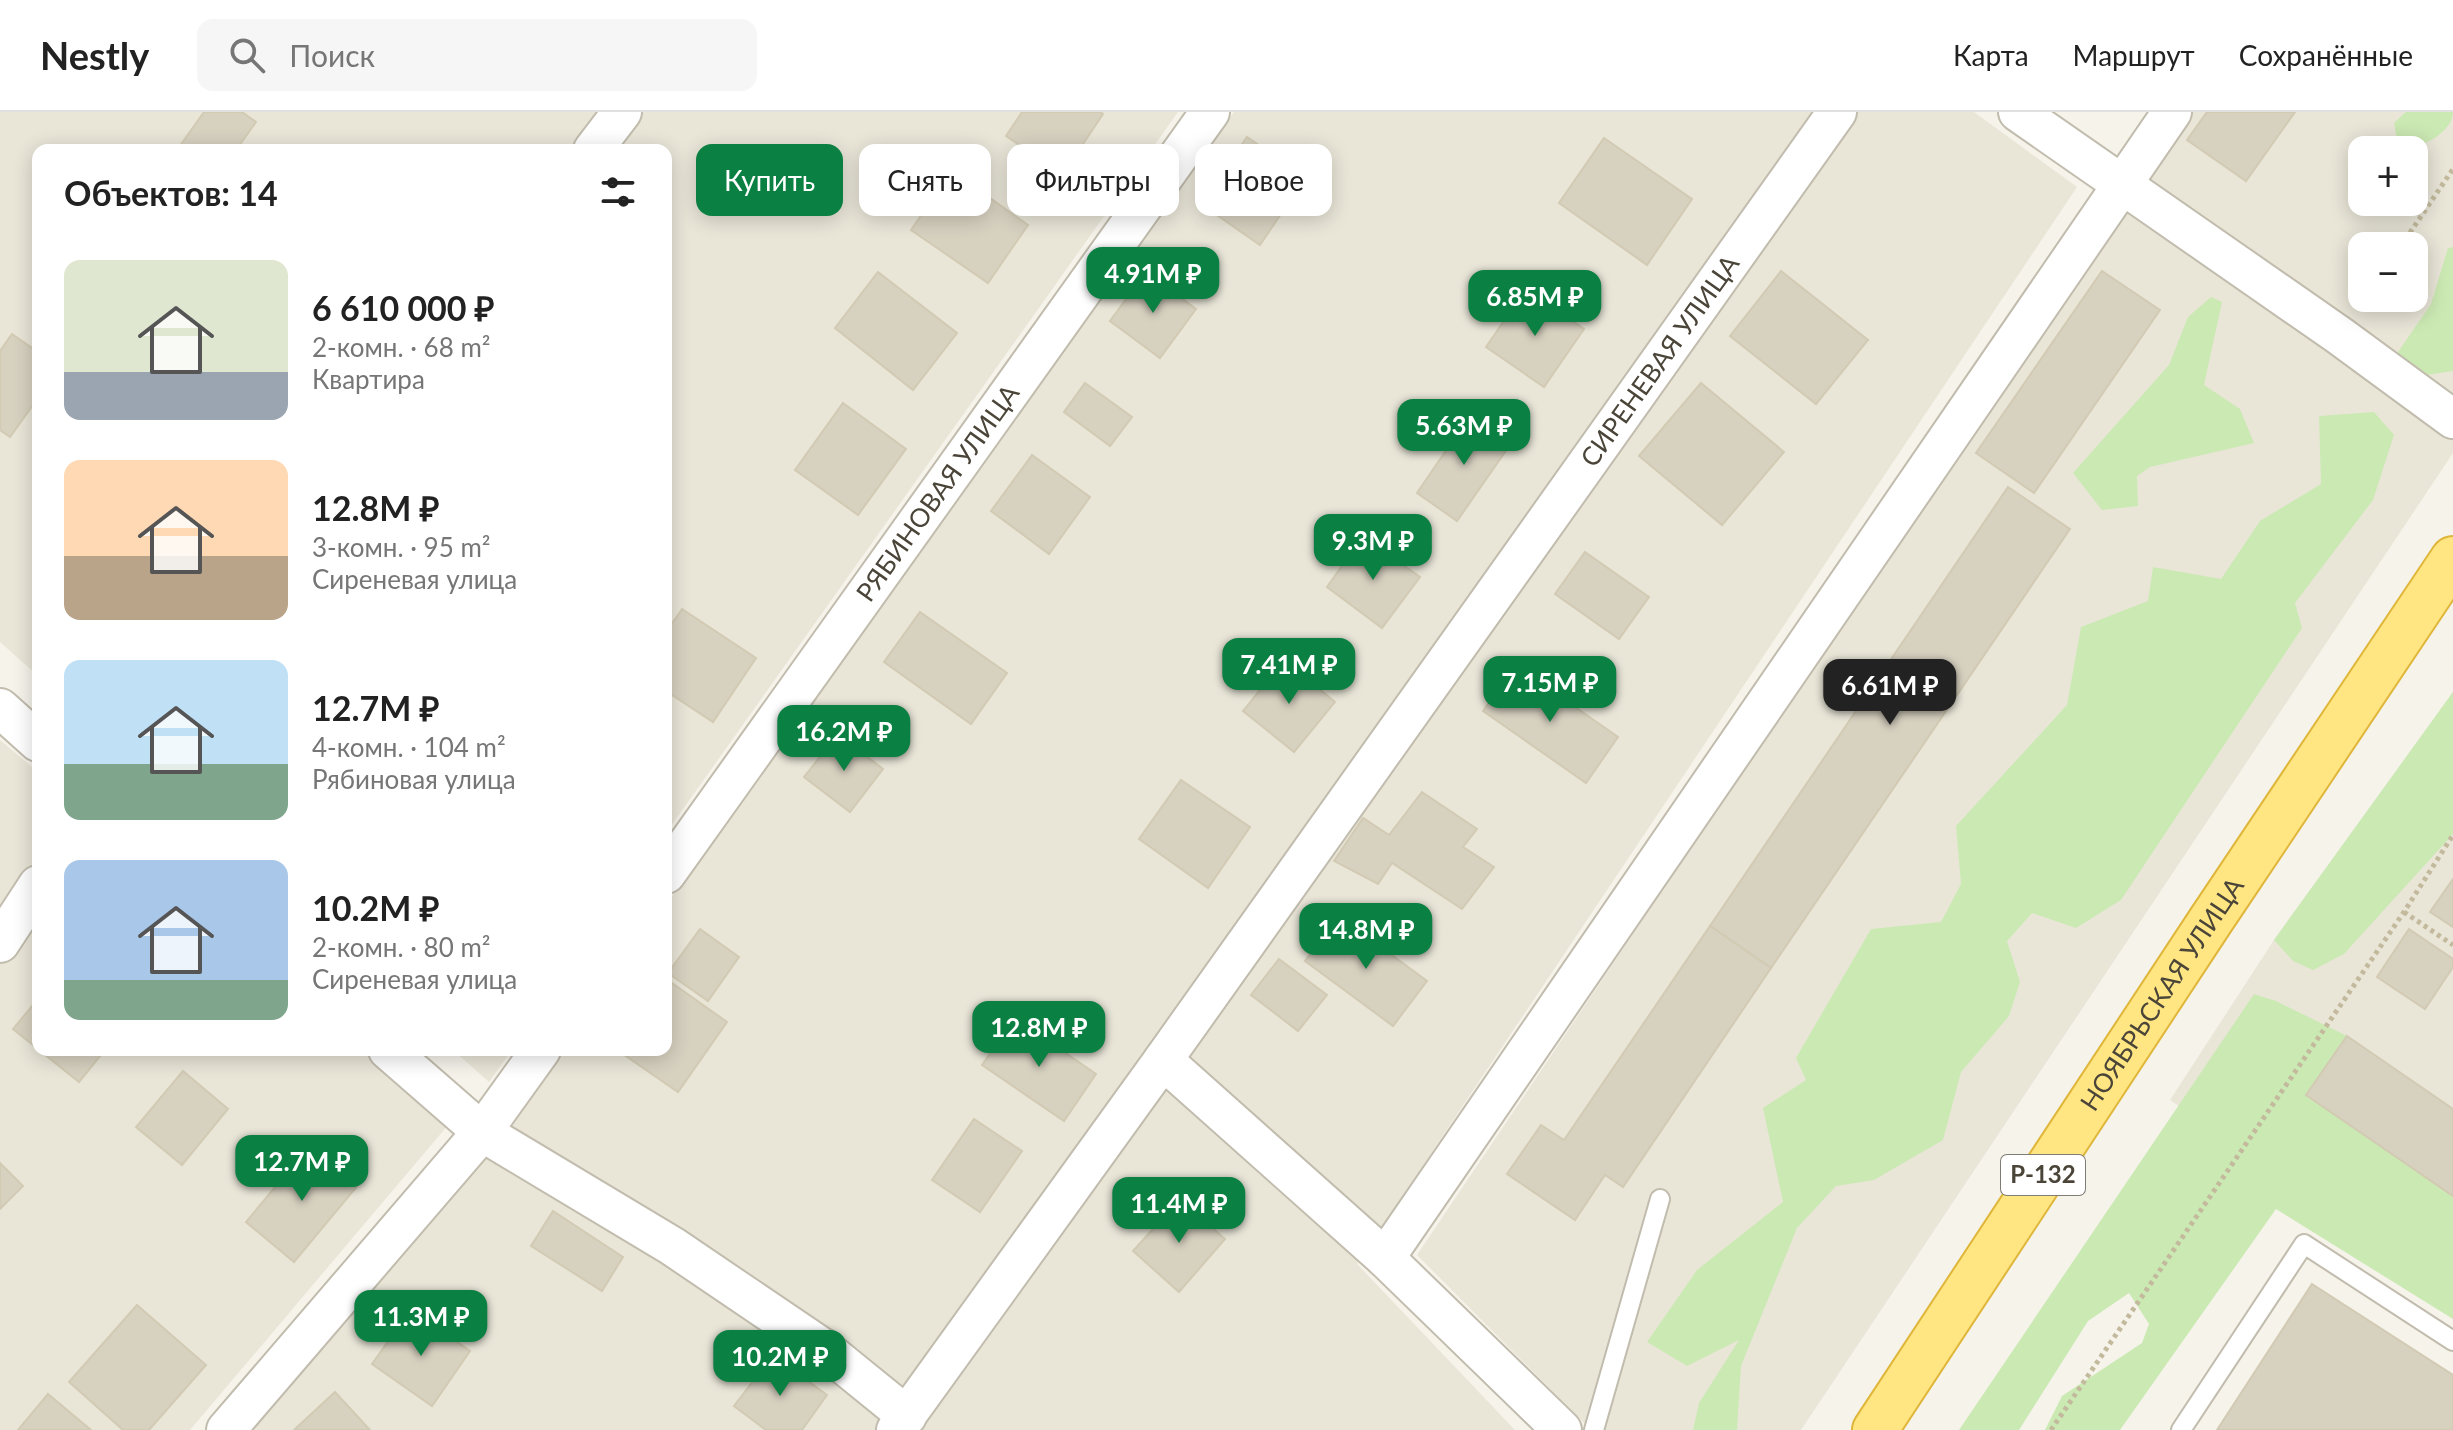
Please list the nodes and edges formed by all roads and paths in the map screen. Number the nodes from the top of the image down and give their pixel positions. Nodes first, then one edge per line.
1 (622, 112) edge
2 (1210, 112) edge
3 (1837, 112) edge
4 (2018, 112) edge
5 (2172, 112) edge
6 (598, 144) edge
7 (2453, 169) edge
8 (2123, 185) junction
9 (2410, 232) edge
10 (2453, 419) edge
11 (2453, 559) edge
12 (0, 708) edge
13 (32, 737) edge
14 (2453, 835) edge
15 (672, 866) edge
16 (32, 894) edge
17 (2404, 912) junction
18 (0, 943) edge
19 (2453, 945) edge
20 (395, 1056) edge
21 (537, 1056) edge
22 (1163, 1060) junction
23 (482, 1132) junction
24 (1660, 1199) dead end
25 (1385, 1258) junction
26 (2453, 1341) edge
27 (902, 1423) edge
28 (226, 1430) edge
29 (1562, 1430) edge
30 (1594, 1430) edge
31 (1875, 1430) edge
32 (2051, 1430) edge
33 (2181, 1430) edge

1 - 6 street
2 - 15 street, РЯБИНОВАЯ УЛИЦА
3 - 22 street, СИРЕНЕВАЯ УЛИЦА
4 - 8 street
5 - 8 street
7 - 9 path
8 - 10 street
8 - 25 street
11 - 31 highway, НОЯБРЬСКАЯ УЛИЦА / Р-132
12 - 13 street
14 - 17 path
16 - 18 street
17 - 19 path
17 - 32 path
20 - 23 street
21 - 23 street
22 - 25 street
22 - 27 street, СИРЕНЕВАЯ УЛИЦА
23 - 27 street
23 - 28 street
24 - 30 lane
25 - 29 street
26 - 33 lane

